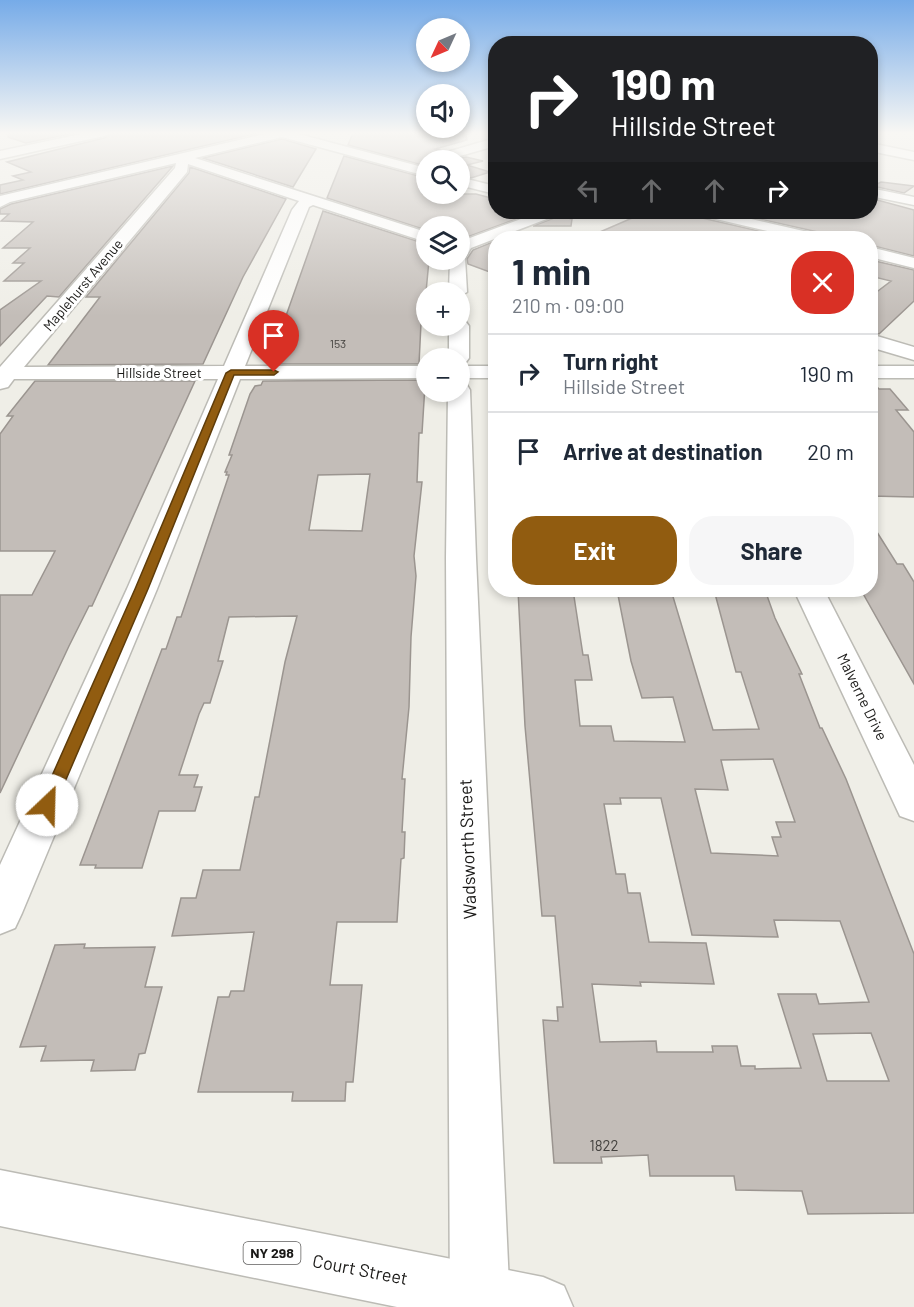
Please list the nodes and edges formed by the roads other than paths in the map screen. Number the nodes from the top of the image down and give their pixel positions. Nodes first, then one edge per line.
1 (31, 194) edge
2 (160, 194) edge
3 (293, 194) edge
4 (880, 194) edge
5 (312, 200) junction
6 (2, 201) edge
7 (914, 201) edge
8 (533, 219) edge
9 (734, 219) edge
10 (504, 230) joint
11 (508, 231) edge
12 (784, 231) edge
13 (416, 234) edge
14 (488, 238) edge
15 (470, 247) edge
16 (878, 254) edge
17 (914, 263) edge
18 (878, 343) edge
19 (914, 354) edge
20 (416, 372) edge
21 (470, 372) edge
22 (488, 372) edge
23 (878, 372) edge
24 (914, 372) edge
25 (231, 373) junction
26 (3, 376) edge
27 (459, 402) edge
28 (812, 597) edge
29 (914, 804) edge
30 (0, 912) edge
31 (0, 1198) edge
32 (480, 1301) edge
33 (543, 1307) edge

1 - 6 street
2 - 26 street, Maplehurst Avenue
3 - 5 street
4 - 7 street
5 - 13 street
5 - 25 street
8 - 10 street
9 - 12 street
10 - 11 street
14 - 15 street
16 - 17 street
18 - 19 street
20 - 25 street, Hillside Street
21 - 22 street
23 - 24 street
25 - 26 street, Hillside Street
25 - 30 street
27 - 32 street, Wadsworth Street
28 - 29 street, Malverne Drive
31 - 32 street, Court Street / NY 298
32 - 33 street, Court Street / NY 298

